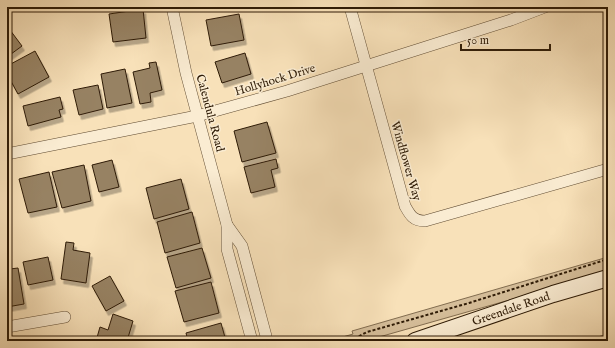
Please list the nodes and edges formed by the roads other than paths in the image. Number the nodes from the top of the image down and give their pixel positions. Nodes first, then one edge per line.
1 (172, 7) edge
2 (350, 7) edge
3 (545, 7) edge
4 (365, 66) junction
5 (197, 116) junction
6 (7, 152) edge
7 (608, 169) edge
8 (227, 225) junction
9 (608, 278) edge
10 (65, 317) dead end
11 (7, 327) edge
12 (608, 337) edge
13 (419, 340) edge
14 (252, 341) edge
15 (266, 341) edge
16 (595, 341) edge

1 - 5 street, Calendula Road
2 - 4 street, Windflower Way
3 - 4 street, Hollyhock Drive
4 - 5 street, Hollyhock Drive
4 - 7 street, Windflower Way
5 - 6 street, Hollyhock Drive
5 - 8 street, Calendula Road
8 - 14 street, Calendula Road
8 - 15 street, Calendula Road
9 - 13 street, Greendale Road
10 - 11 street
12 - 16 lane

